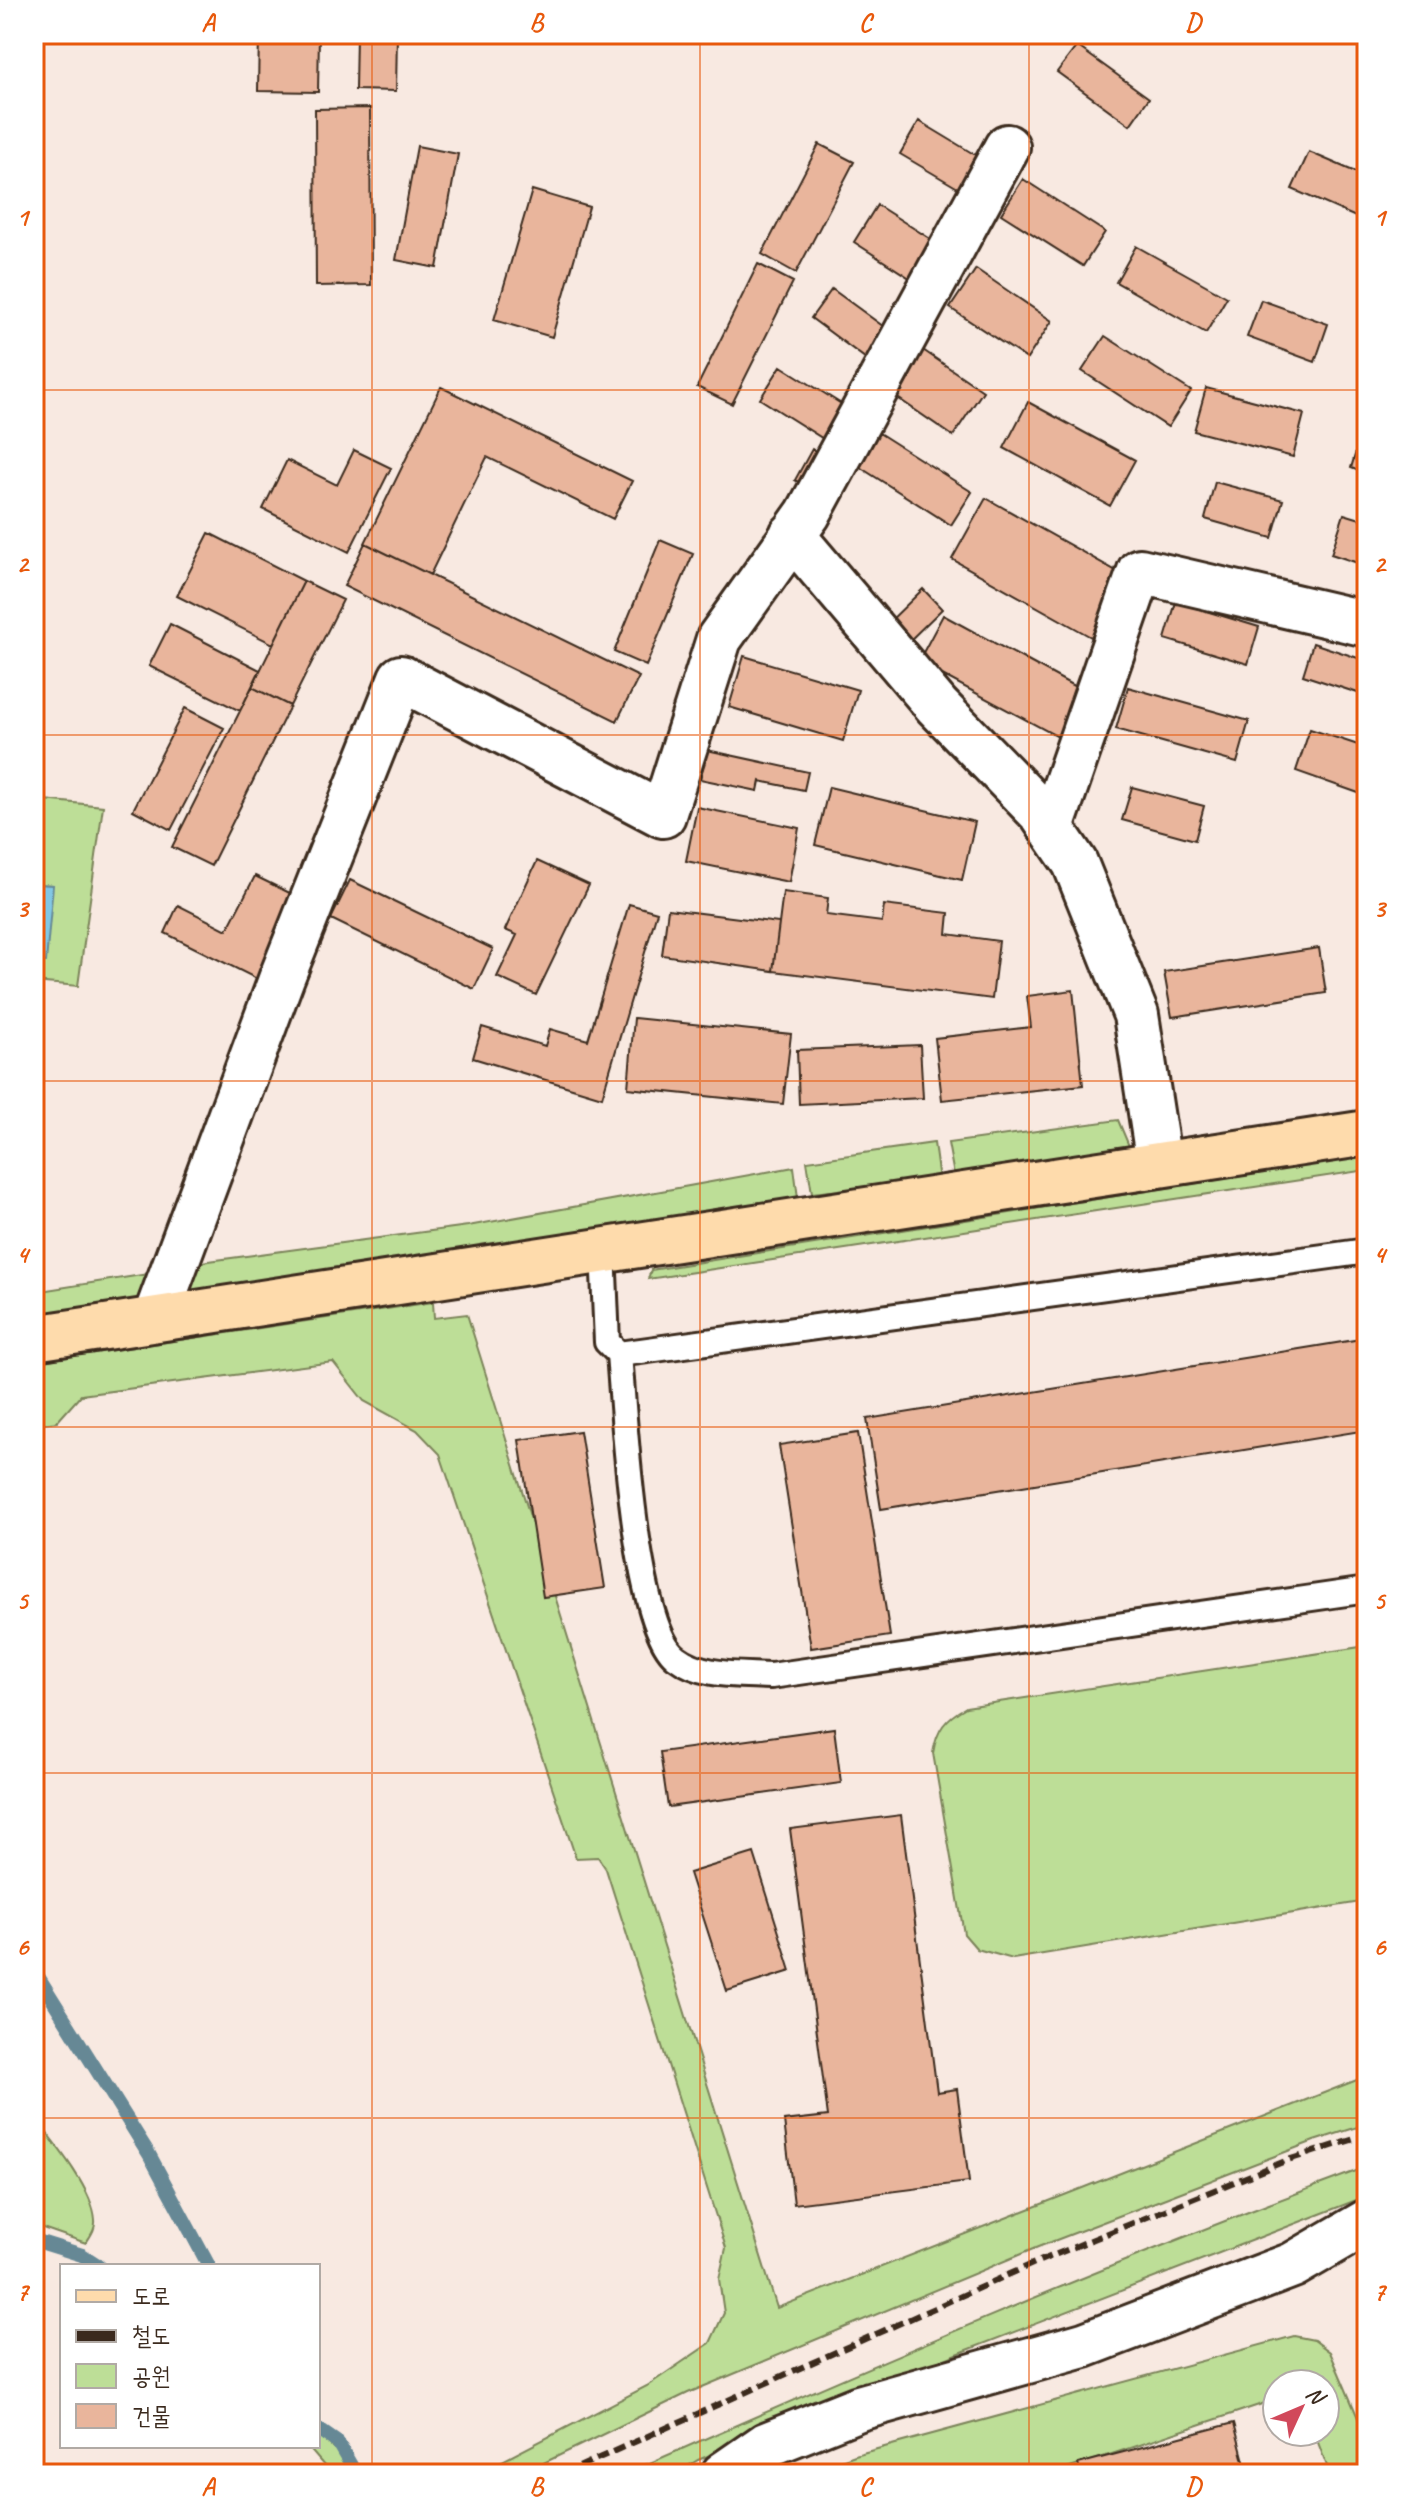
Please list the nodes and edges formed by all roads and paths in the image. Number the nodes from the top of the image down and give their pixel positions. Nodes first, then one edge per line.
1 (1007, 147) dead end
2 (792, 535) junction
3 (1367, 624) edge
4 (1051, 828) junction
5 (1367, 1133) edge
6 (1159, 1164) junction
7 (603, 1250) junction
8 (1367, 1251) edge
9 (155, 1319) junction
10 (34, 1338) edge
11 (619, 1354) junction
12 (1367, 1590) edge
13 (1367, 2222) edge
14 (724, 2474) edge

1 - 2 street
2 - 4 street
2 - 9 street
3 - 4 street
4 - 6 street
5 - 6 main road
6 - 7 main road
7 - 9 main road
7 - 11 lane
8 - 11 lane
9 - 10 main road
11 - 12 lane
13 - 14 street

